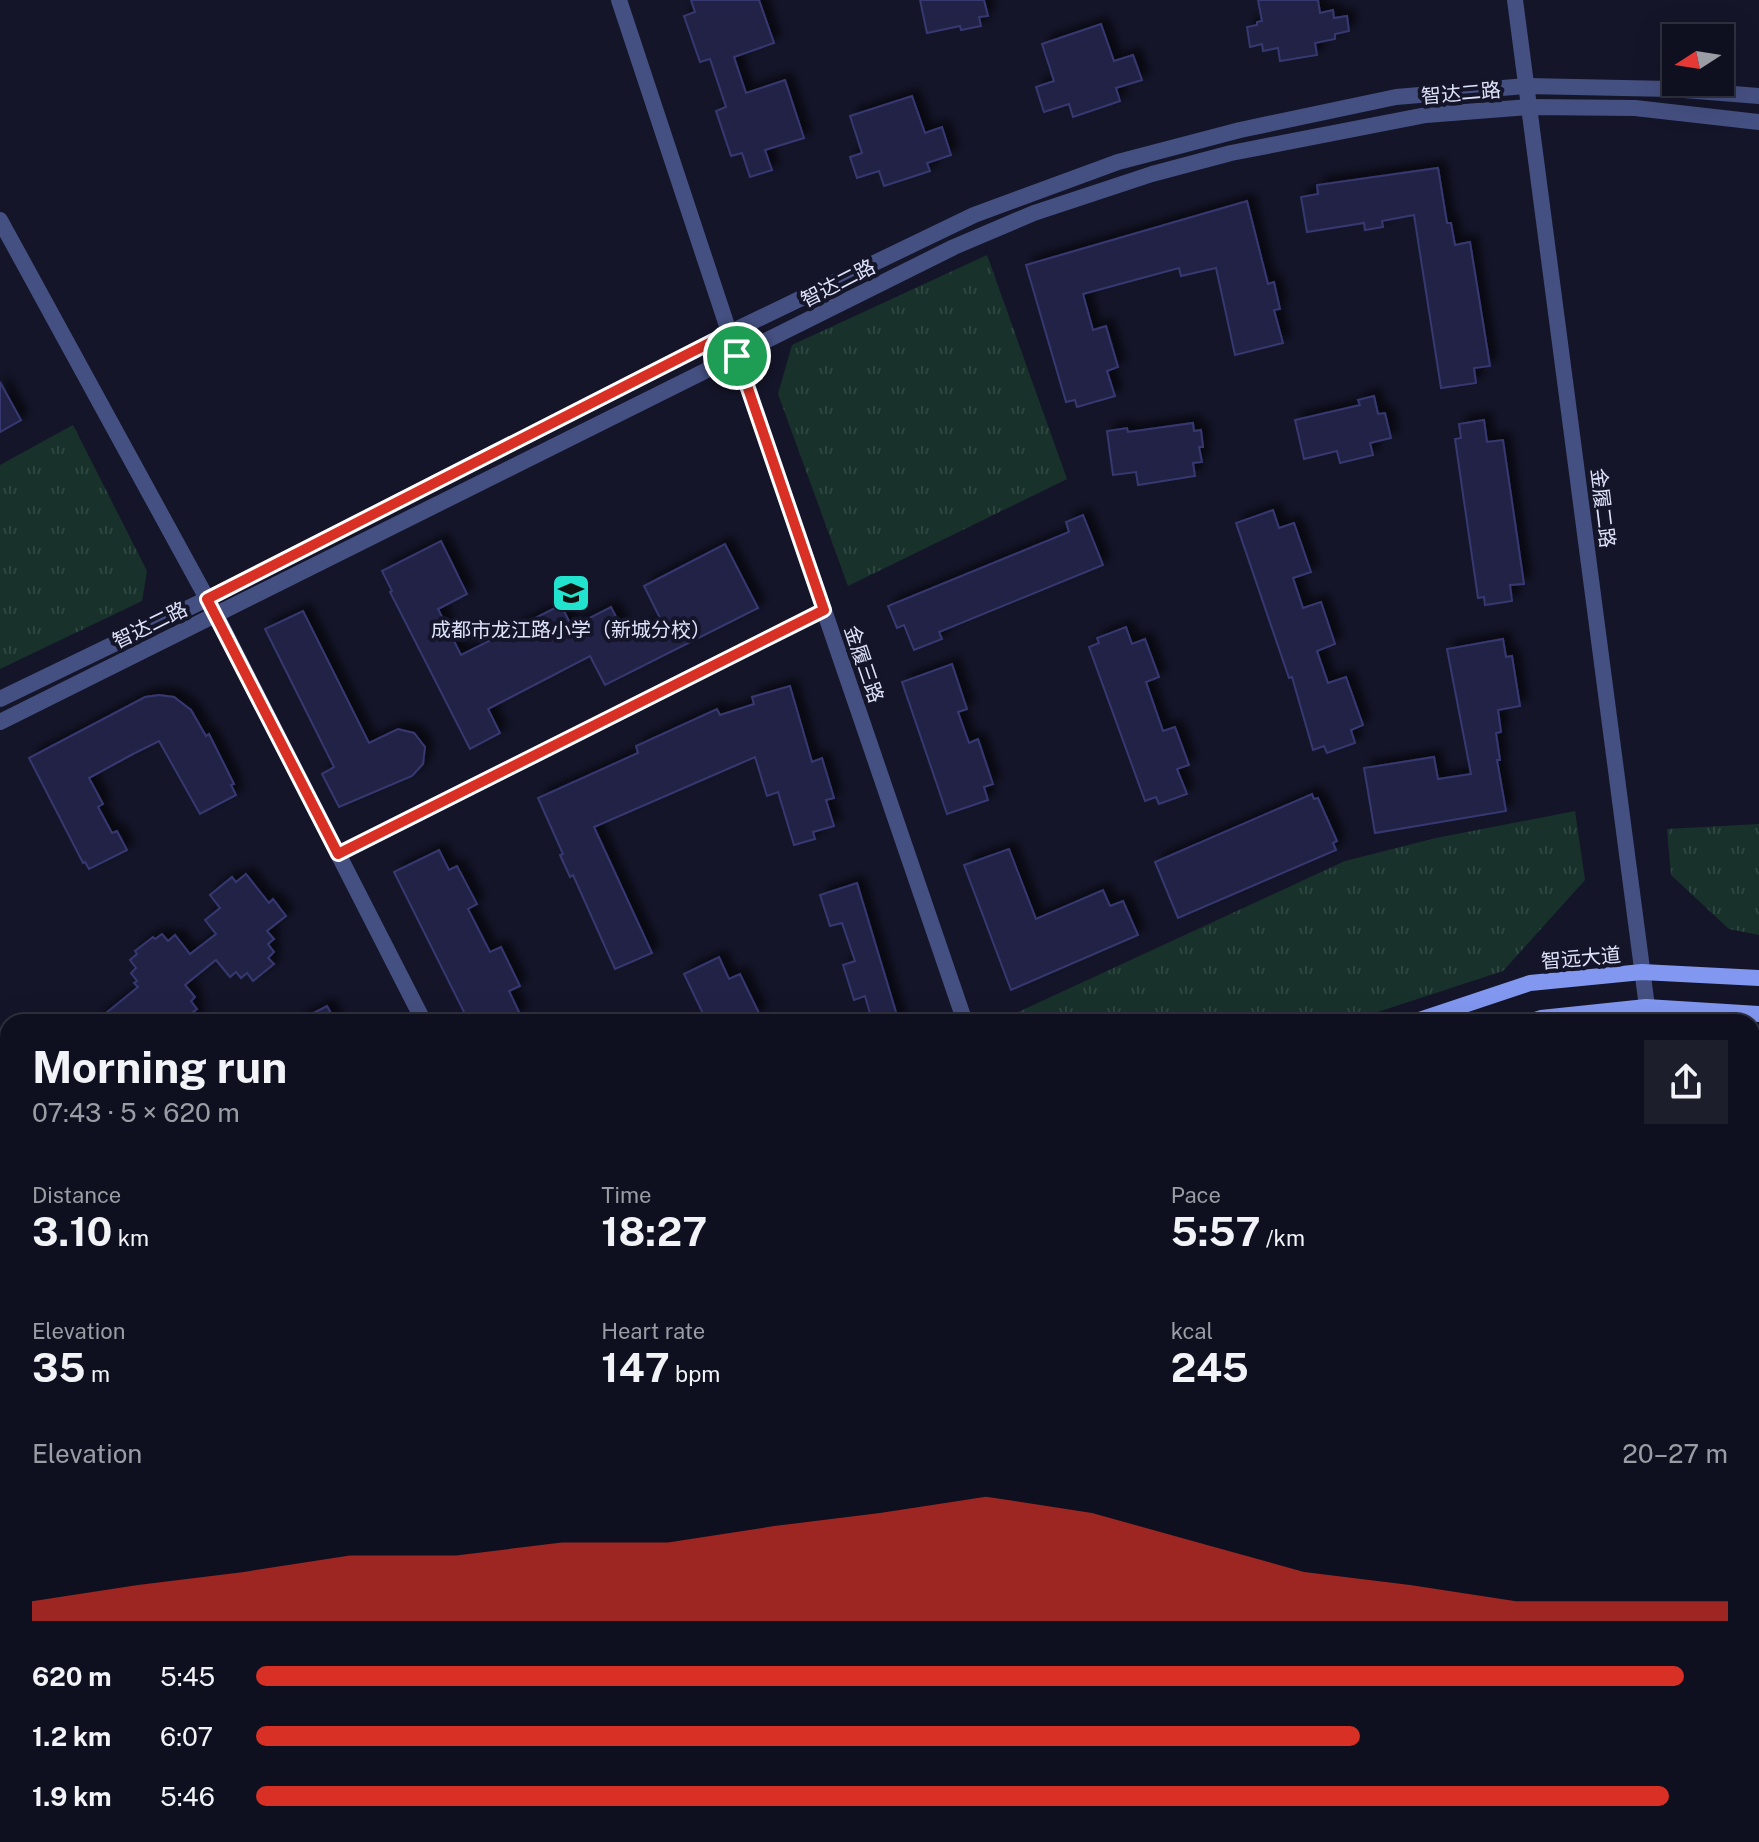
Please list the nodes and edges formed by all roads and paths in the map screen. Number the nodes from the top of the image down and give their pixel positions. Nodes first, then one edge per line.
1 (619, 0) edge
2 (1515, 0) edge
3 (1527, 86) junction
4 (1759, 96) edge
5 (1530, 107) junction
6 (1759, 122) edge
7 (0, 220) edge
8 (729, 333) junction
9 (737, 356) junction
10 (207, 599) junction
11 (824, 610) junction
12 (216, 615) junction
13 (0, 699) edge
14 (0, 722) edge
15 (338, 854) junction
16 (1642, 972) junction
17 (1759, 978) edge
18 (420, 1014) edge
19 (962, 1014) edge
20 (1437, 1014) edge
21 (1648, 1014) edge
22 (1759, 1014) edge

1 - 8 street, 金履三路
2 - 3 street, 金履二路
3 - 4 street, 智达二路
3 - 5 street, 金履二路
3 - 8 street, 智达二路
5 - 6 street, 智达二路
5 - 9 street, 智达二路
5 - 16 street, 金履二路
7 - 10 street
8 - 9 street, 金履三路
8 - 10 street, 智达二路
9 - 11 street, 金履三路
9 - 12 street, 智达二路
10 - 12 street
10 - 13 street, 智达二路
11 - 15 street
11 - 19 street, 金履三路
12 - 14 street, 智达二路
12 - 15 street
15 - 18 street
16 - 17 main road, 智远大道
16 - 20 main road, 智远大道
16 - 21 street, 金履二路
21 - 22 main road

